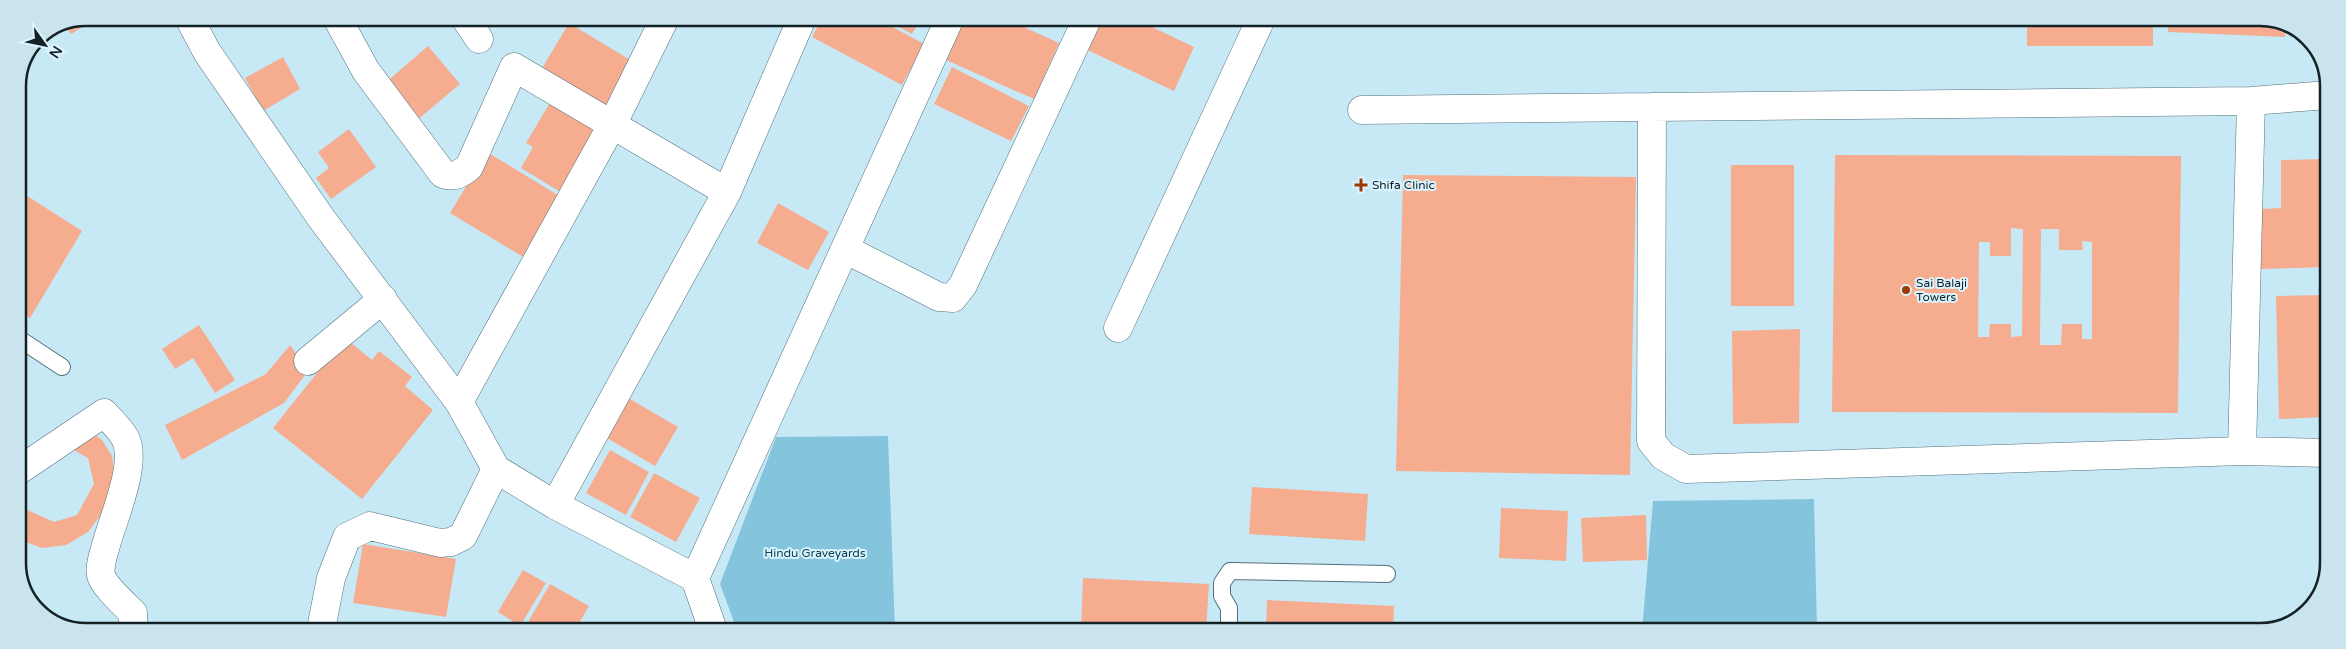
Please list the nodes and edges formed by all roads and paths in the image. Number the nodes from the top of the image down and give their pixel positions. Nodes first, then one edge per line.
1 (193, 26) edge
2 (341, 26) edge
3 (661, 26) edge
4 (799, 26) edge
5 (946, 26) edge
6 (1083, 26) edge
7 (1258, 26) edge
8 (2320, 96) edge
9 (2251, 101) junction
10 (1652, 106) junction
11 (1362, 110) dead end
12 (614, 124) junction
13 (727, 192) junction
14 (845, 249) junction
15 (382, 299) junction
16 (1118, 328) dead end
17 (26, 343) edge
18 (308, 361) dead end
19 (62, 367) dead end
20 (459, 402) junction
21 (2242, 451) junction
22 (2320, 453) edge
23 (26, 466) edge
24 (496, 469) junction
25 (555, 505) junction
26 (1387, 574) dead end
27 (695, 578) junction
28 (133, 623) edge
29 (322, 623) edge
30 (711, 623) edge
31 (1229, 623) edge

1 - 15 street
2 - 12 street
3 - 12 street
4 - 13 street
5 - 14 street
6 - 14 street
7 - 16 street
8 - 9 street
9 - 10 street
9 - 21 street
10 - 11 street
10 - 21 street
12 - 13 street
12 - 20 street
13 - 25 street
14 - 27 street
15 - 18 street
15 - 20 street
17 - 19 lane
20 - 24 street
21 - 22 street
23 - 28 street
24 - 25 street
24 - 29 street
25 - 27 street
26 - 31 lane
27 - 30 street

